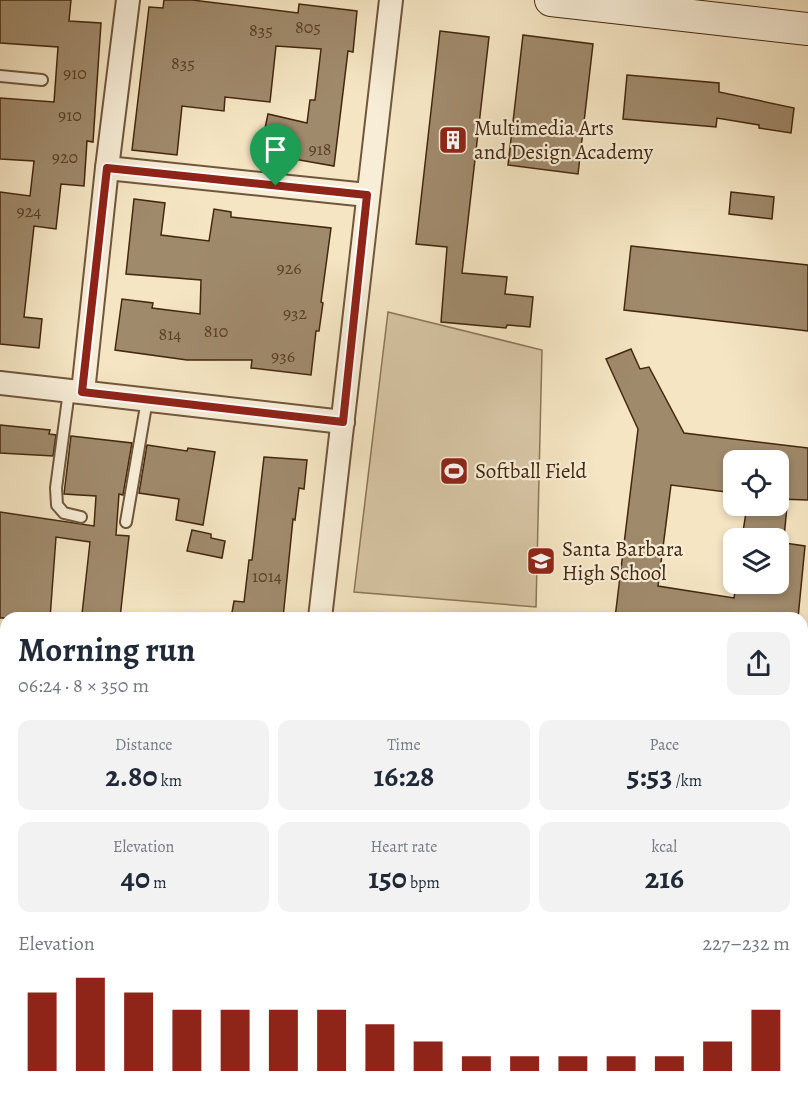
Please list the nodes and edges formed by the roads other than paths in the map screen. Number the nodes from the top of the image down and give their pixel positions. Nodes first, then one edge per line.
1 (129, 0) edge
2 (391, 0) edge
3 (568, 1) edge
4 (808, 29) edge
5 (0, 76) edge
6 (42, 80) dead end
7 (107, 168) junction
8 (367, 195) junction
9 (0, 383) edge
10 (76, 391) junction
11 (147, 400) junction
12 (343, 422) junction
13 (81, 517) dead end
14 (126, 522) dead end
15 (321, 612) edge

1 - 7 street
2 - 8 street
3 - 4 street
5 - 6 lane
7 - 8 street
7 - 10 street
8 - 12 street
9 - 10 street
10 - 11 street
10 - 13 lane
11 - 12 street
11 - 14 lane
12 - 15 street

